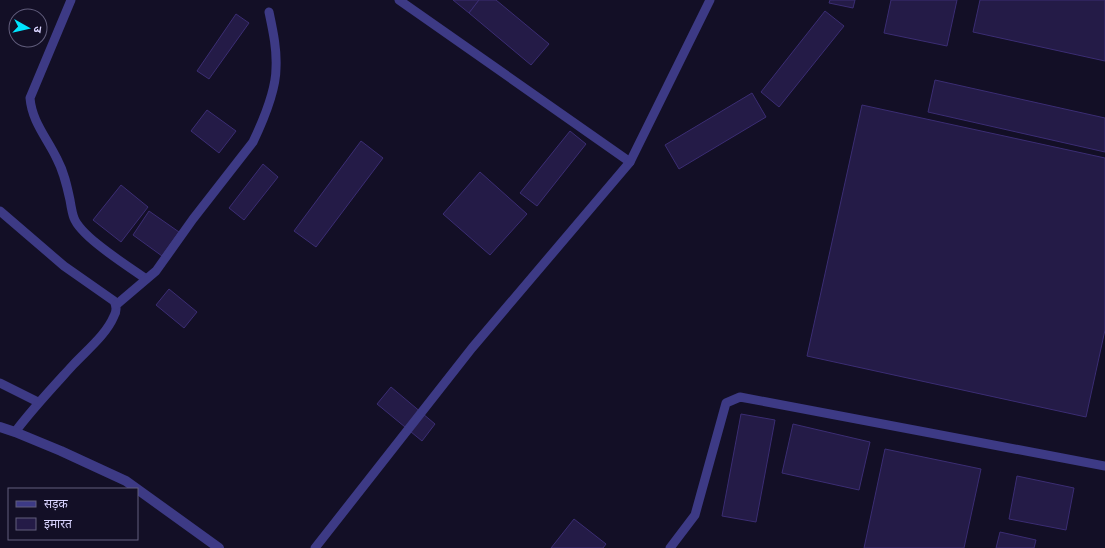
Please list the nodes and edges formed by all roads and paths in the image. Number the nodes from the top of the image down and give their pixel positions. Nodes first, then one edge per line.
1 (71, 0) edge
2 (399, 0) edge
3 (710, 0) edge
4 (269, 12) dead end
5 (630, 162) junction
6 (0, 211) edge
7 (146, 279) junction
8 (116, 305) junction
9 (0, 383) edge
10 (38, 402) junction
11 (0, 427) edge
12 (15, 432) junction
13 (1105, 466) edge
14 (136, 488) edge
15 (138, 490) edge
16 (219, 548) edge
17 (315, 548) edge
18 (670, 548) edge

1 - 7 lane
2 - 5 lane
3 - 5 lane
4 - 7 lane
5 - 17 lane
6 - 8 lane
7 - 8 lane
8 - 10 lane
9 - 10 lane
10 - 12 lane
11 - 12 street
12 - 14 street
13 - 18 lane
15 - 16 street

